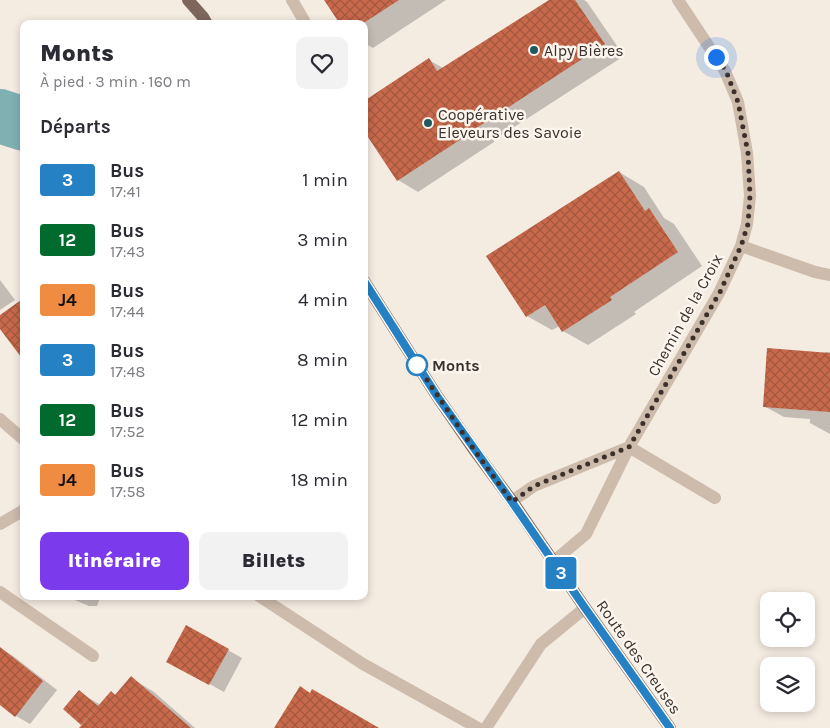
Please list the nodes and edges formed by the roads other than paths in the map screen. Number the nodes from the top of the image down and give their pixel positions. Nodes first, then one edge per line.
1 (188, 0) edge
2 (194, 0) edge
3 (292, 0) edge
4 (678, 0) edge
5 (205, 20) edge
6 (304, 20) edge
7 (741, 246) junction
8 (830, 275) edge
9 (368, 287) edge
10 (0, 419) edge
11 (20, 436) edge
12 (629, 447) junction
13 (715, 498) dead end
14 (512, 502) junction
15 (20, 512) edge
16 (0, 524) edge
17 (553, 562) junction
18 (0, 592) edge
19 (265, 600) edge
20 (585, 608) junction
21 (94, 656) dead end
22 (478, 728) edge
23 (486, 728) edge
24 (670, 728) edge

1 - 5 main road
2 - 5 main road
3 - 6 street
4 - 7 street, Chemin de la Croix
7 - 8 street
7 - 12 street, Chemin de la Croix
9 - 14 main road, Route des Creuses
10 - 11 street
12 - 13 street
12 - 14 street
12 - 17 street, Chemin de la Croix
14 - 17 main road, Route des Creuses
15 - 16 street
17 - 20 main road, Route des Creuses
18 - 21 street
19 - 22 street
20 - 23 street
20 - 24 main road, Route des Creuses

